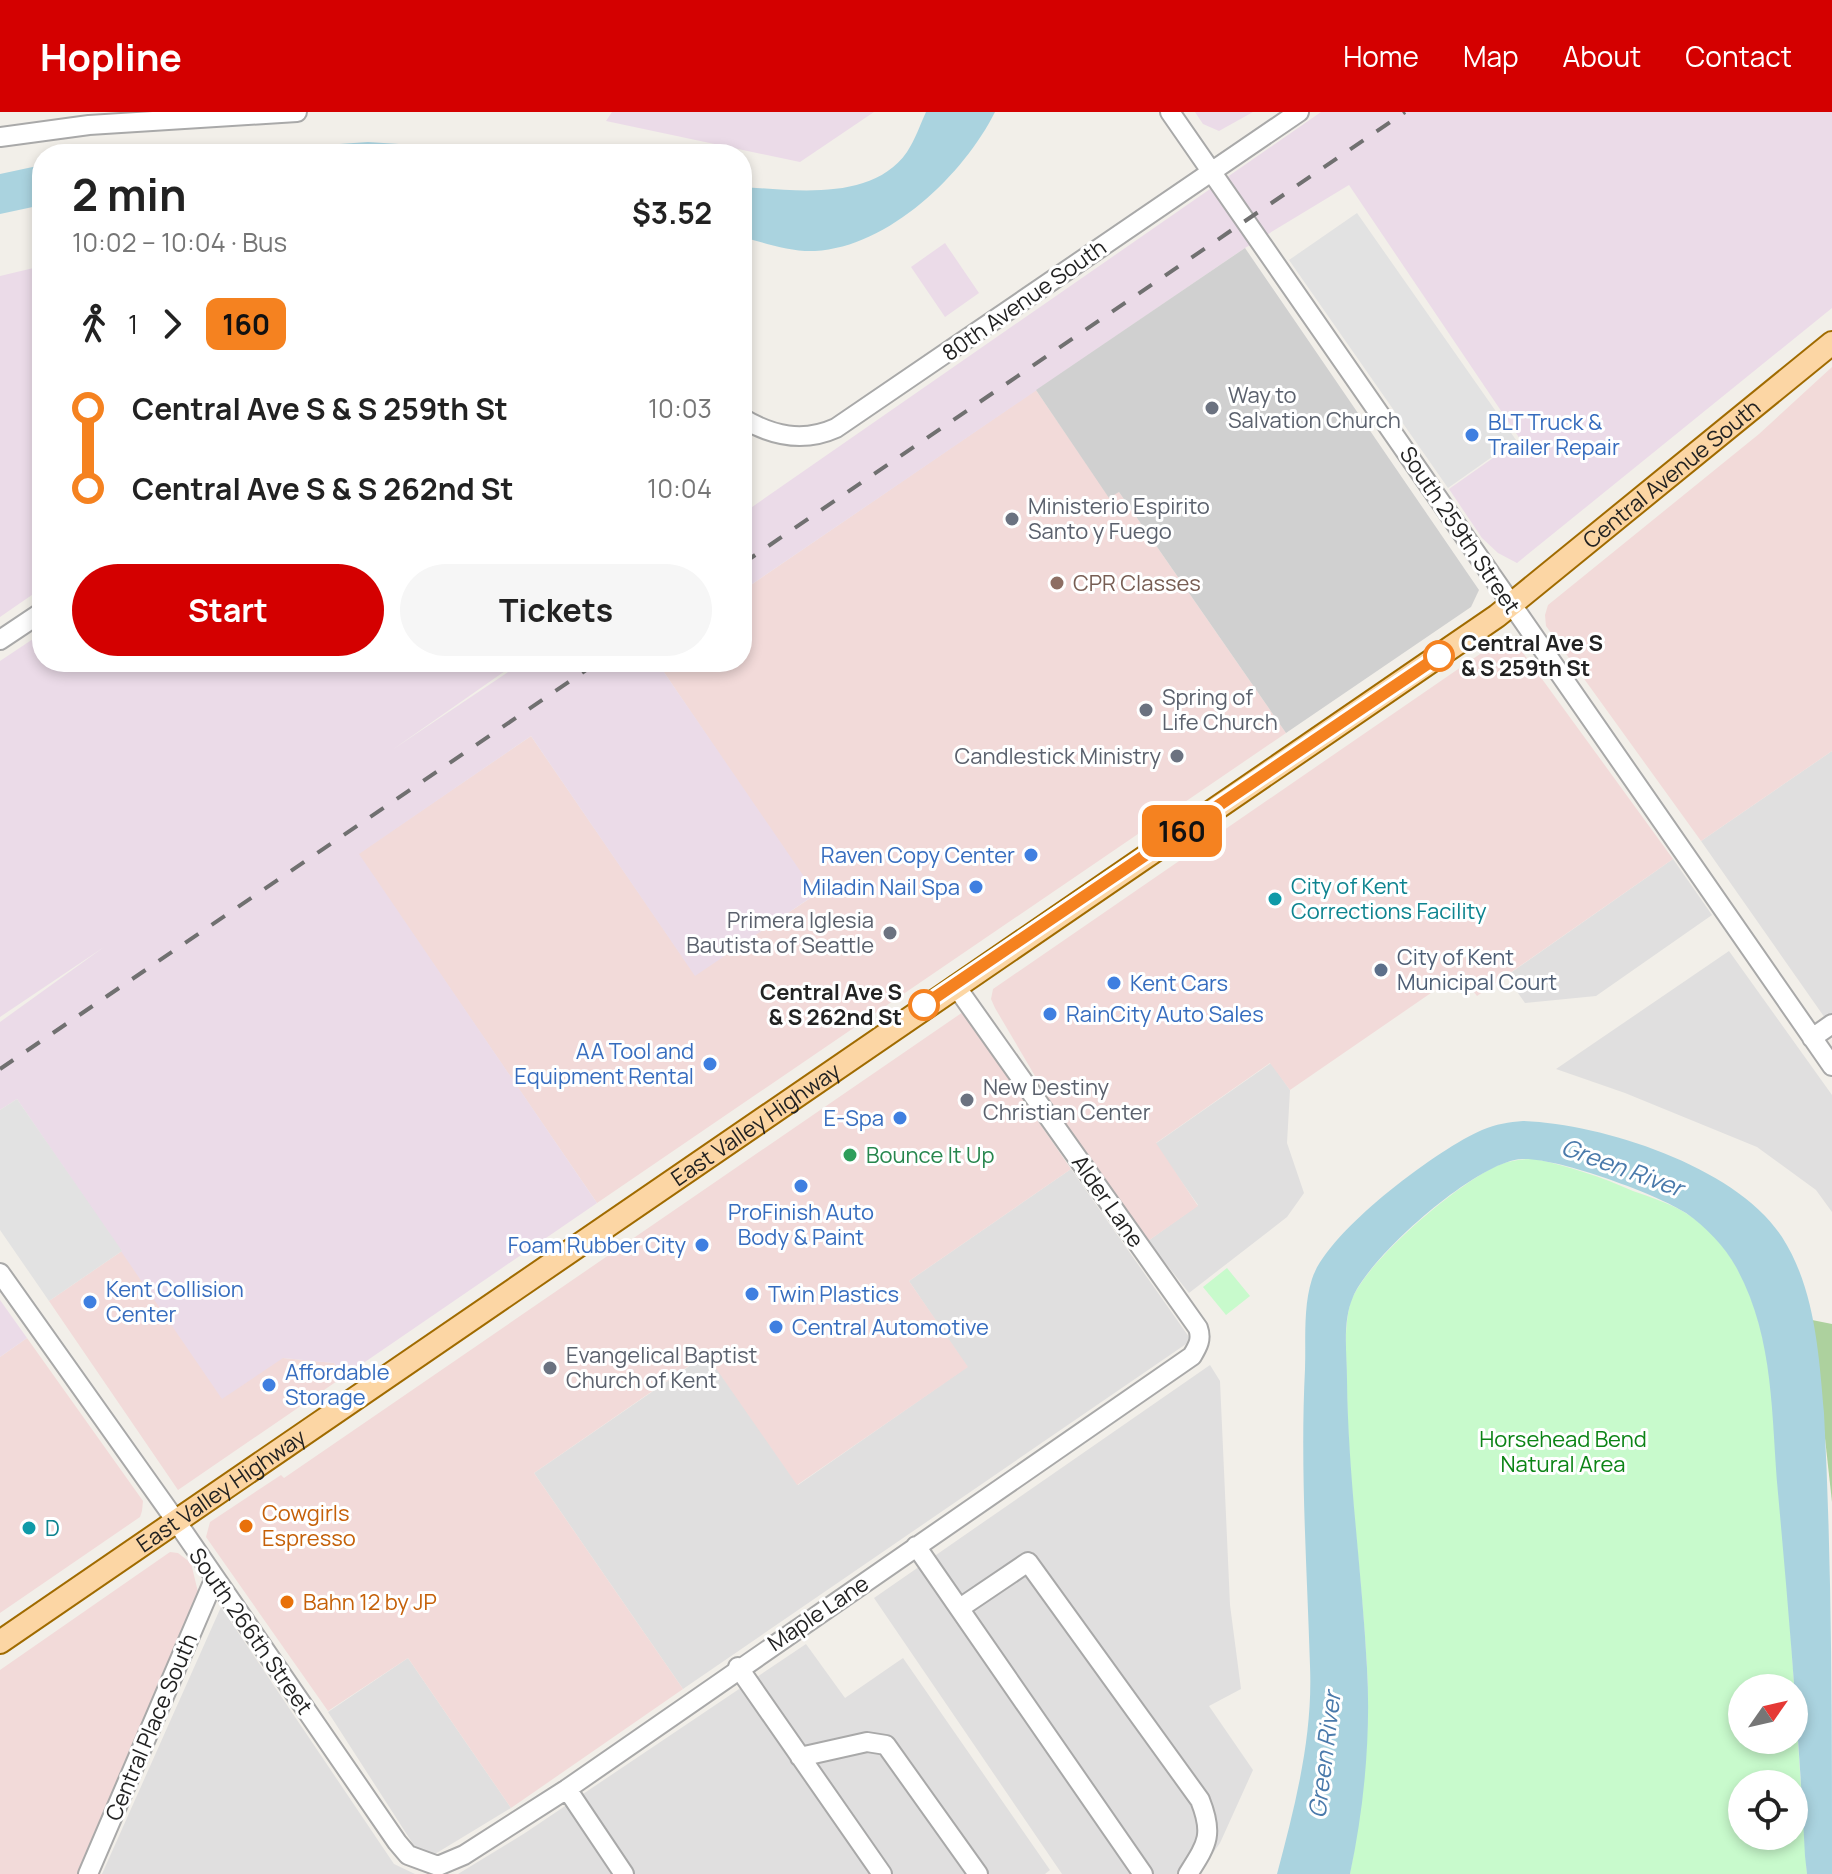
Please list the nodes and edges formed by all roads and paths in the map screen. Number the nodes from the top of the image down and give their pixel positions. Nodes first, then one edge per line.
1 (297, 112) edge
2 (1170, 112) edge
3 (1299, 112) edge
4 (0, 137) edge
5 (1211, 171) junction
6 (1832, 343) edge
7 (752, 424) edge
8 (1511, 605) junction
9 (32, 619) edge
10 (0, 640) edge
11 (955, 985) junction
12 (1832, 1024) edge
13 (1812, 1038) junction
14 (1832, 1066) edge
15 (0, 1273) edge
16 (1200, 1340) joint
17 (176, 1521) junction
18 (916, 1546) junction
19 (214, 1580) junction
20 (960, 1608) junction
21 (0, 1642) edge
22 (738, 1667) junction
23 (800, 1757) junction
24 (567, 1789) junction
25 (425, 1864) joint
26 (88, 1874) edge
27 (624, 1874) edge
28 (882, 1874) edge
29 (978, 1874) edge
30 (1143, 1874) edge
31 (1188, 1874) edge

1 - 4 street
2 - 5 street, South 259th Street
3 - 5 street, 80th Avenue South
5 - 7 street, 80th Avenue South
5 - 8 street, South 259th Street
6 - 8 main road, Central Avenue South
8 - 11 main road, East Valley Highway
8 - 13 street, South 259th Street
9 - 10 street
11 - 16 street, Alder Lane
11 - 17 main road, East Valley Highway
12 - 13 street
13 - 14 street, South 259th Street
15 - 17 street, South 266th Street
16 - 18 street, Maple Lane
17 - 19 street, South 266th Street
17 - 21 main road, East Valley Highway
18 - 20 street
18 - 22 street, Maple Lane
19 - 25 street, South 266th Street
19 - 26 street, Central Place South
20 - 30 street
20 - 31 street
22 - 23 street
22 - 24 street, Maple Lane
23 - 28 street
23 - 29 street
24 - 25 street, Maple Lane
24 - 27 street

